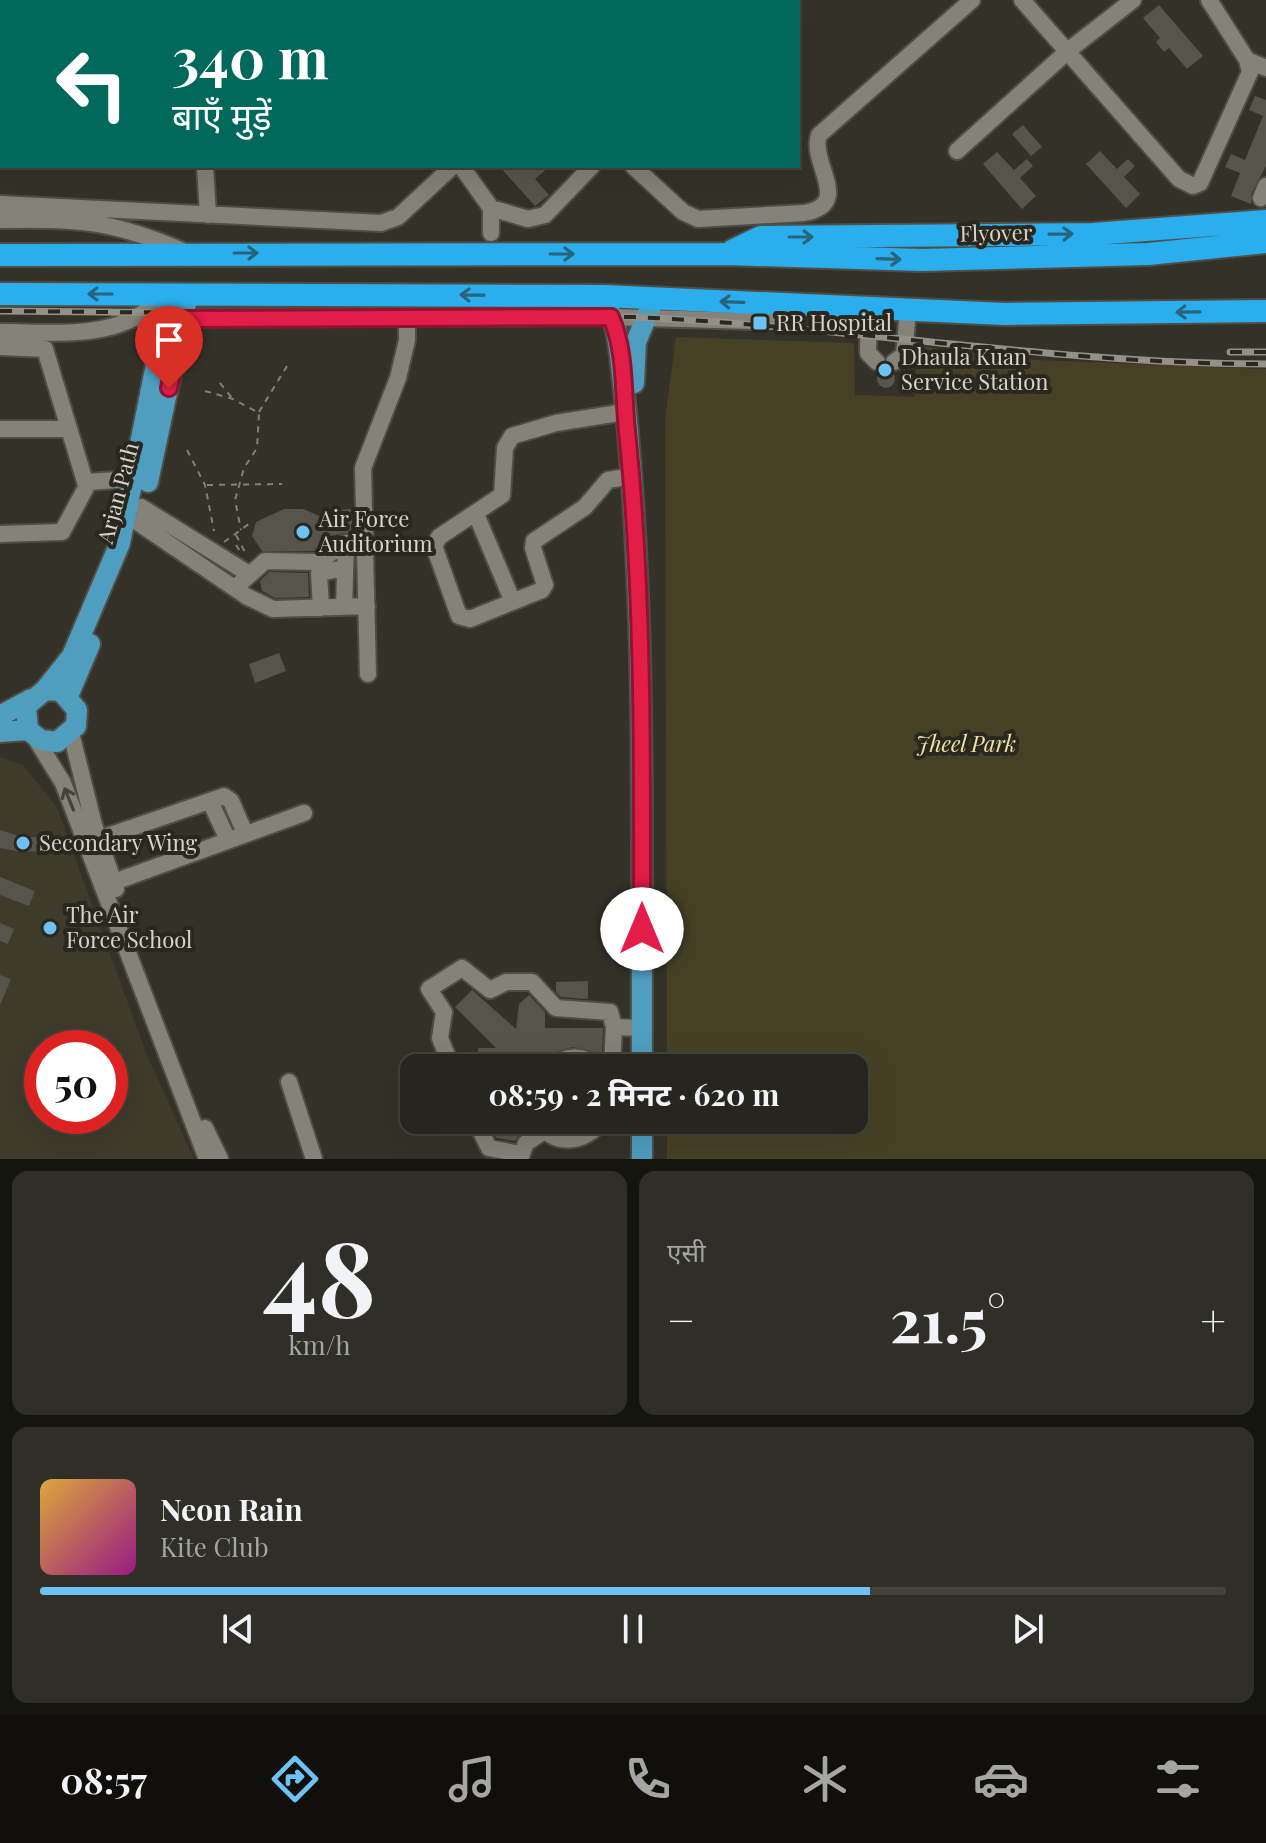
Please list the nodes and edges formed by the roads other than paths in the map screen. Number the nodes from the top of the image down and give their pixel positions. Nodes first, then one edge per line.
1 (972, 0) edge
2 (1022, 0) edge
3 (1133, 0) edge
4 (1209, 0) edge
5 (1069, 50) junction
6 (1247, 60) junction
7 (1266, 68) edge
8 (957, 151) dead end
9 (205, 168) edge
10 (451, 168) edge
11 (462, 168) edge
12 (590, 168) edge
13 (635, 168) edge
14 (1264, 202) edge
15 (0, 204) edge
16 (491, 208) junction
17 (208, 215) junction
18 (0, 220) edge
19 (491, 233) dead end
20 (1266, 242) edge
21 (188, 253) junction
22 (727, 254) junction
23 (0, 255) edge
24 (0, 294) edge
25 (174, 295) junction
26 (608, 307) junction
27 (869, 308) junction
28 (650, 309) junction
29 (908, 310) junction
30 (1266, 311) edge
31 (138, 318) junction
32 (174, 319) junction
33 (407, 319) junction
34 (0, 332) edge
35 (0, 347) edge
36 (627, 354) junction
37 (625, 412) junction
38 (0, 429) edge
39 (67, 429) junction
40 (632, 476) junction
41 (143, 478) junction
42 (86, 485) junction
43 (139, 514) junction
44 (476, 514) junction
45 (165, 531) junction
46 (0, 534) edge
47 (346, 543) junction
48 (367, 543) junction
49 (344, 568) junction
50 (249, 574) junction
51 (235, 588) junction
52 (513, 602) junction
53 (367, 606) junction
54 (344, 607) junction
55 (321, 608) junction
56 (368, 674) dead end
57 (38, 694) junction
58 (68, 696) junction
59 (0, 716) edge
60 (0, 732) edge
61 (31, 733) junction
62 (71, 733) junction
63 (210, 801) junction
64 (304, 813) dead end
65 (245, 833) junction
66 (99, 839) junction
67 (228, 840) junction
68 (114, 882) junction
69 (614, 1027) junction
70 (642, 1028) junction
71 (446, 1054) edge
72 (613, 1054) edge
73 (642, 1054) edge
74 (652, 1054) edge
75 (289, 1082) dead end
76 (482, 1134) edge
77 (533, 1134) edge
78 (551, 1134) edge
79 (588, 1134) edge
80 (642, 1134) edge
81 (652, 1134) edge
82 (520, 1156) edge
83 (207, 1159) edge
84 (220, 1159) edge
85 (314, 1159) edge
86 (642, 1159) edge
87 (652, 1159) edge

1 - 13 street
2 - 5 street
3 - 5 street
4 - 6 street
5 - 6 street
5 - 8 street
6 - 7 street
9 - 17 street
10 - 17 street
11 - 16 street
12 - 16 street
22 -> 14 highway
15 - 17 street
16 - 19 street
18 - 21 street
22 -> 20 highway, Flyover
21 -> 22 highway, Flyover
21 - 23 highway, Flyover
25 -> 24 highway
26 -> 25 highway
25 - 31 street
25 - 32 main road, Arjan Path
26 - 28 highway
26 - 33 street
26 - 36 main road
27 -> 28 highway
27 - 29 highway
27 - 29 street
28 - 36 main road
30 -> 29 highway
31 - 32 street
31 - 34 street
32 - 33 street
32 - 41 main road, Arjan Path
33 - 48 street
35 - 39 street
36 - 37 main road
36 - 74 main road
37 - 40 main road
37 - 44 street
38 - 39 street
39 - 42 street
40 - 52 street
40 - 70 main road
41 - 42 street
41 - 43 main road, Arjan Path
41 - 57 main road, Arjan Path
42 - 46 street
43 - 45 street
43 - 58 main road, Arjan Path
44 - 52 street
44 - 52 street
45 - 50 street
45 - 51 street
47 - 48 street
47 - 49 street
47 - 50 street
48 - 53 street
49 - 54 street
49 - 55 street
50 - 51 street
51 - 55 street
53 - 54 street
53 - 56 street
54 - 55 street
57 - 58 main road
57 - 59 main road, Arjan Path
57 - 61 main road
58 - 62 main road
60 - 61 main road
61 - 62 main road
83 -> 61 street
62 - 66 street
63 - 65 street
63 - 66 street
63 - 67 street
64 - 65 street
65 - 67 street
66 - 68 street
67 - 68 street
68 - 84 street
69 - 70 street
69 - 71 street
69 - 72 street
70 - 73 main road
75 - 85 street
76 - 82 street
77 - 82 street
78 - 79 street
80 - 86 main road
81 - 87 main road

